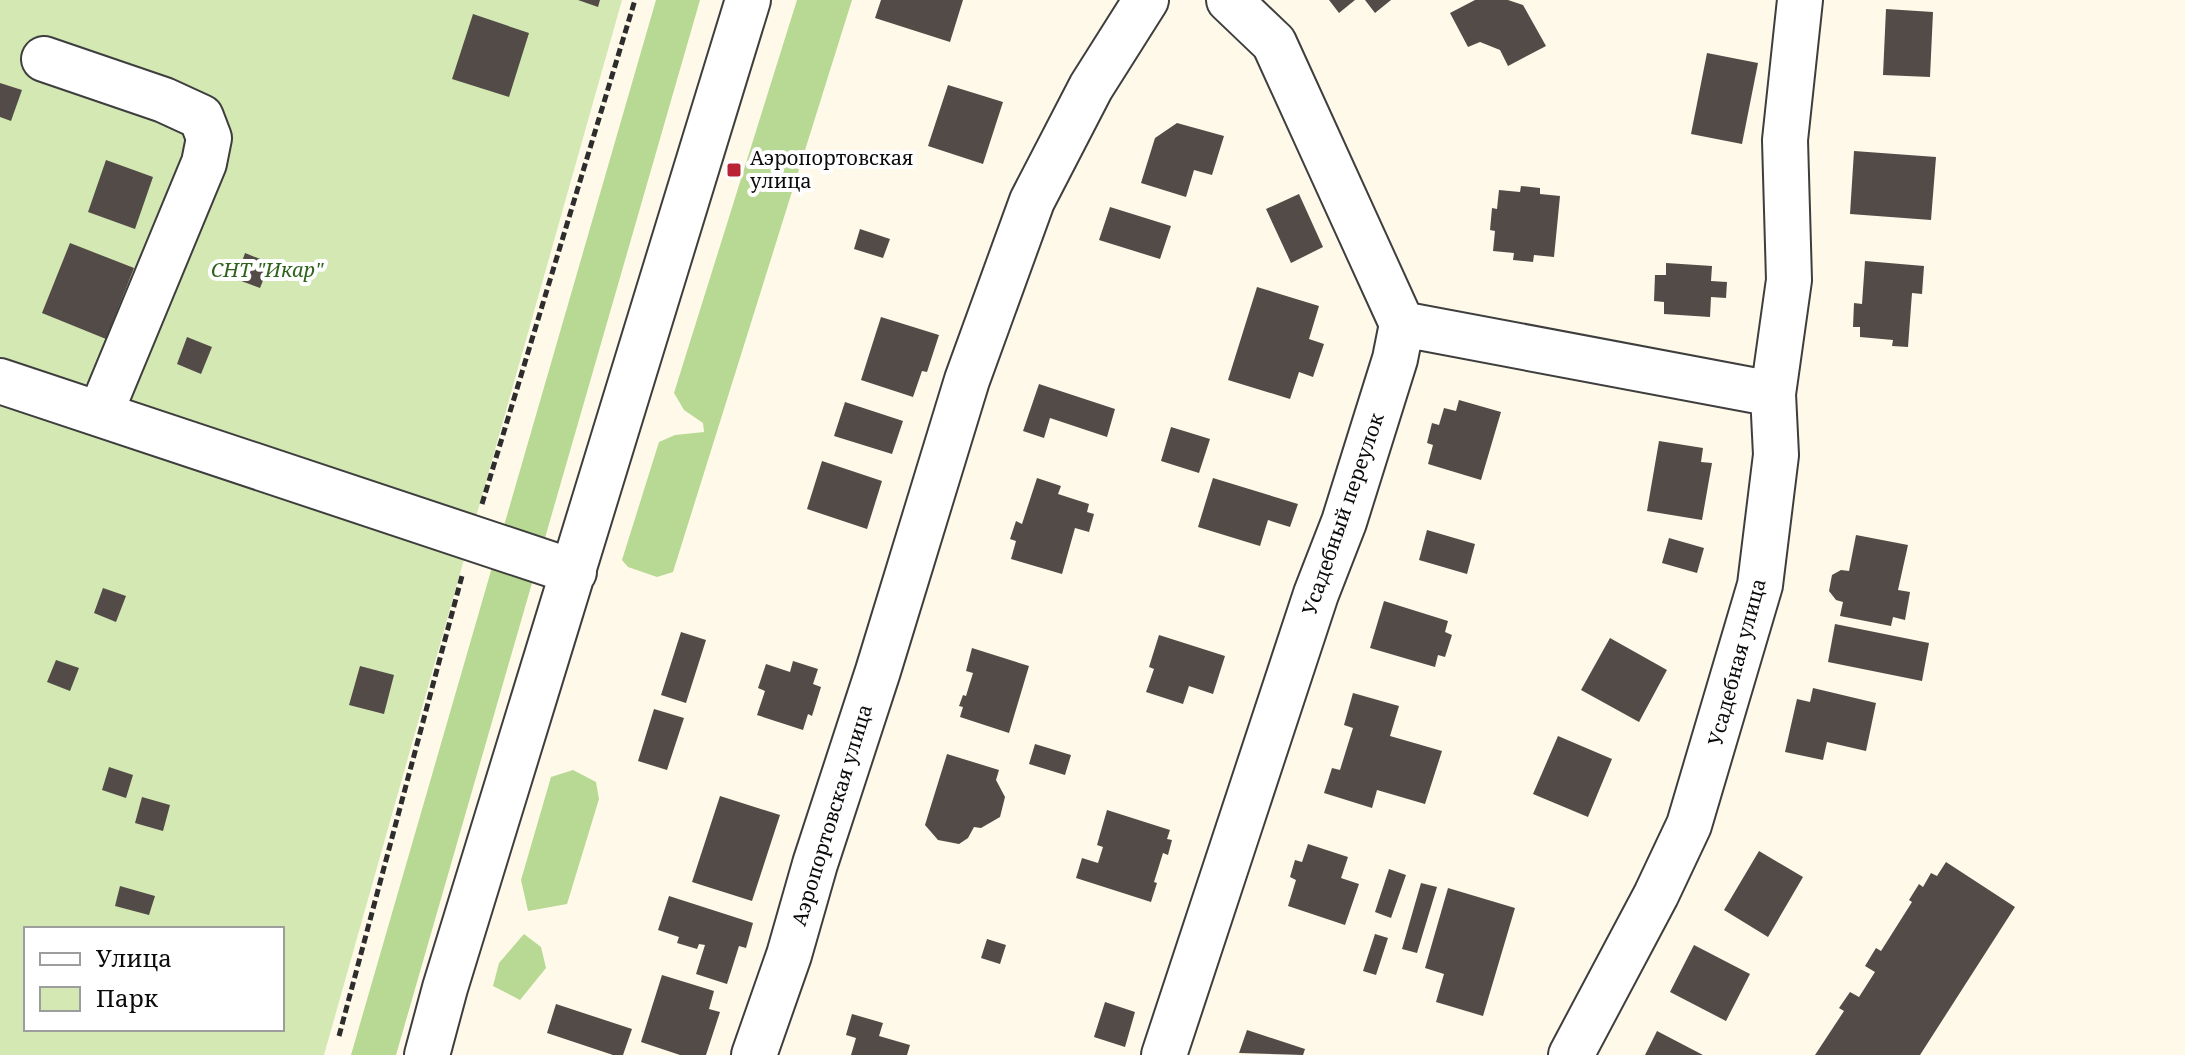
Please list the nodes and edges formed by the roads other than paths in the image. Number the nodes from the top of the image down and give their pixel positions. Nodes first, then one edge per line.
1 (748, 0) edge
2 (1146, 0) edge
3 (1229, 0) edge
4 (1800, 0) edge
5 (44, 59) dead end
6 (1402, 324) junction
7 (0, 381) edge
8 (1773, 394) junction
9 (100, 414) junction
10 (574, 572) junction
11 (427, 1055) edge
12 (754, 1055) edge
13 (1164, 1055) edge
14 (1571, 1055) edge

1 - 10 street
2 - 12 street, Аэропортовская улица
3 - 6 street
4 - 8 street, Усадебная улица
5 - 9 street
6 - 8 street
6 - 13 street, Усадебный переулок
7 - 9 street
8 - 14 street, Усадебная улица
9 - 10 street
10 - 11 street

